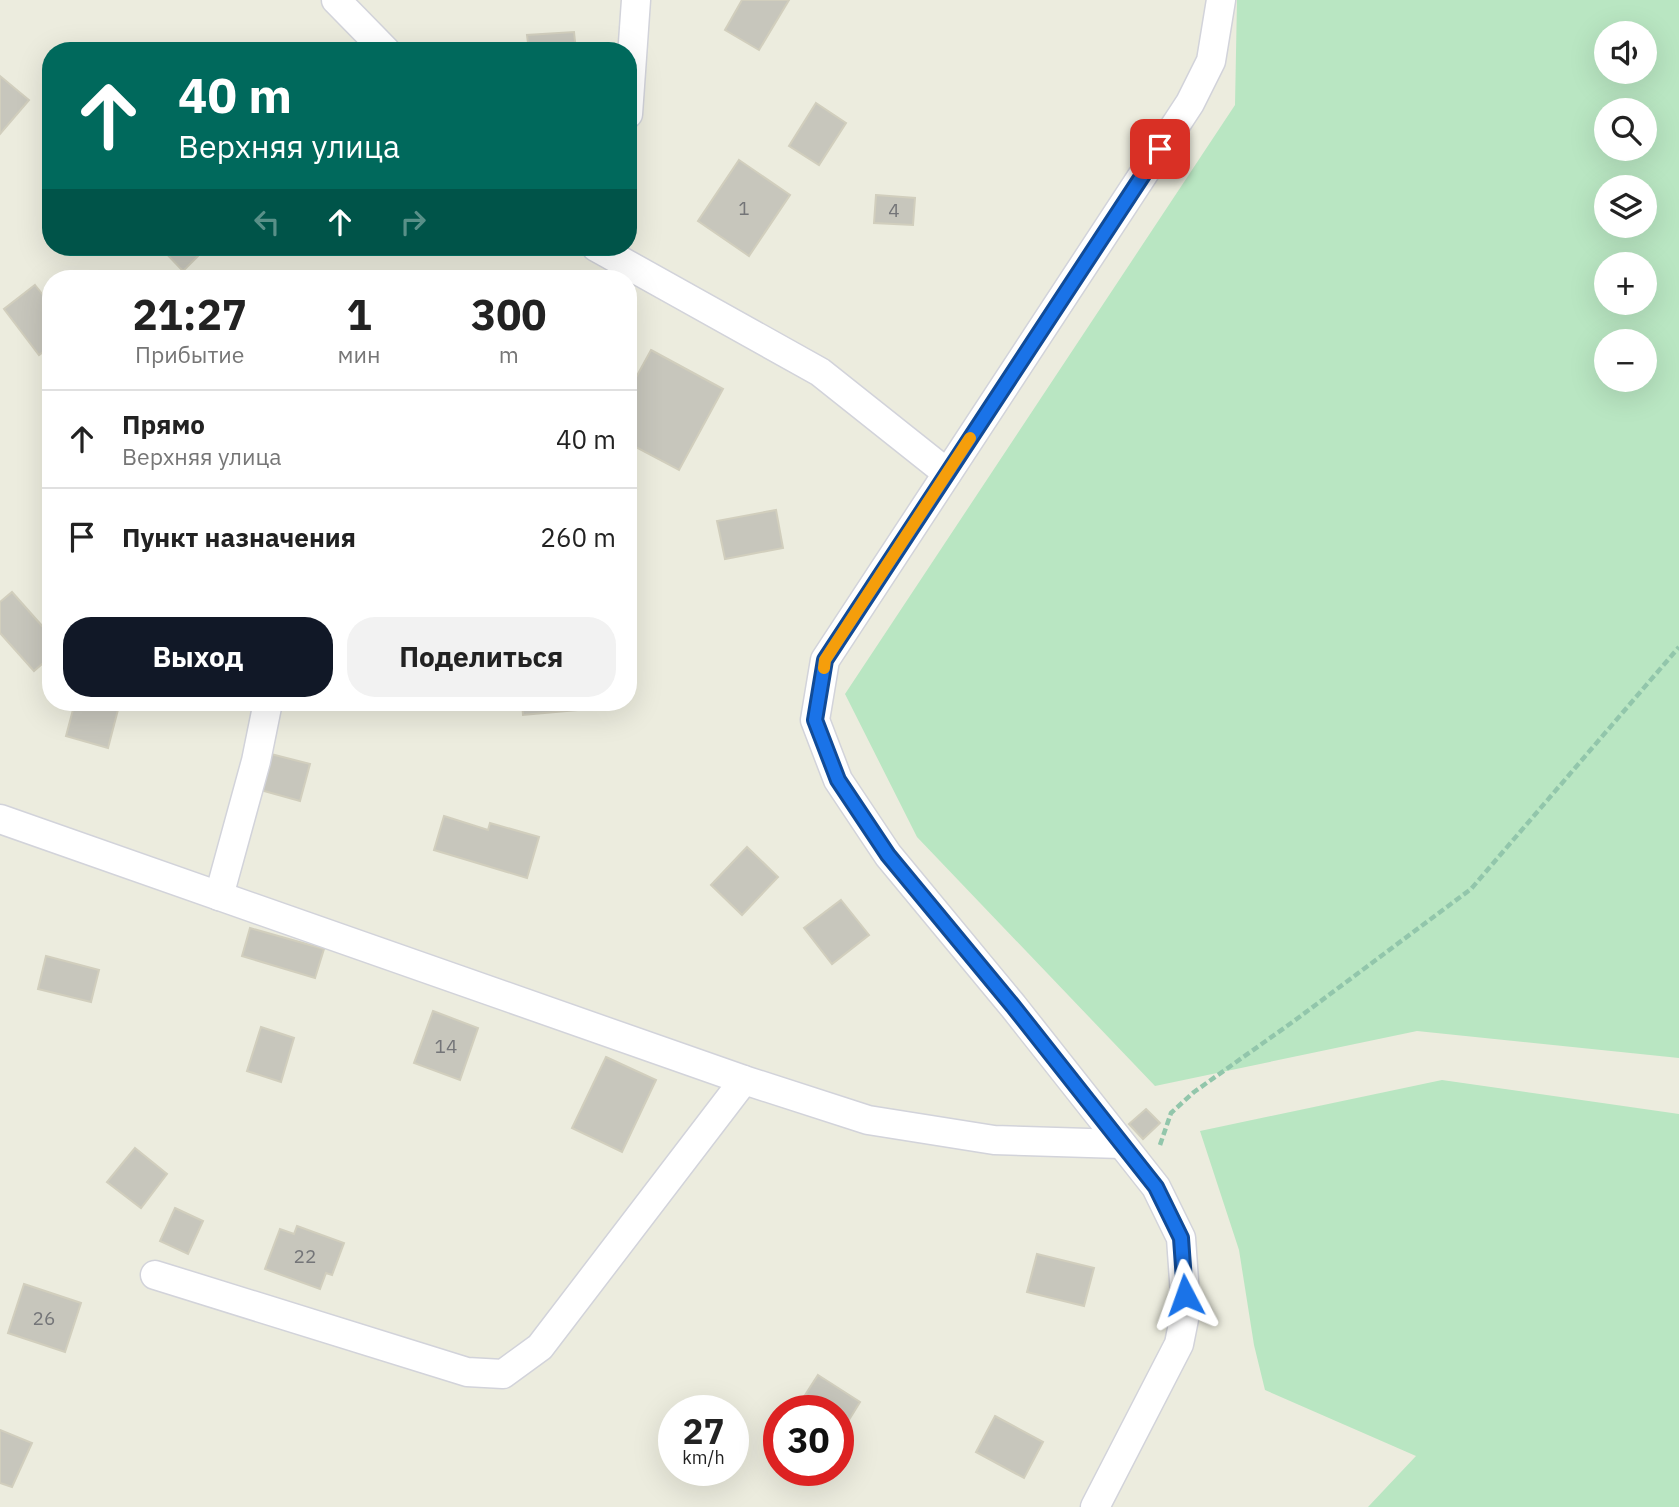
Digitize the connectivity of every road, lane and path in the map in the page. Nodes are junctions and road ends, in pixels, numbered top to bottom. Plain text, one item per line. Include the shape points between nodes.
1 (336, 0) edge
2 (636, 0) edge
3 (1221, 0) edge
4 (377, 42) edge
5 (633, 42) edge
6 (620, 256) edge
7 (947, 474) junction
8 (1679, 647) edge
9 (266, 711) edge
10 (0, 819) edge
11 (219, 896) junction
12 (744, 1080) junction
13 (1121, 1144) junction
14 (1156, 1187) junction
15 (155, 1275) dead end
16 (1095, 1507) edge

1 - 4 street
2 - 5 street
3 - 7 street via 1211,61 1190,103
6 - 7 street via 820,372
7 - 13 street via 825,660 815,720 838,780 888,855
8 - 14 path via 1471,889 1194,1092 1171,1114 1159,1148
9 - 11 street
10 - 11 street
11 - 12 street
12 - 13 street via 868,1121 994,1140
12 - 15 street via 540,1347 503,1374 467,1372
13 - 14 street
14 - 16 street via 1181,1238 1186,1309 1178,1344

